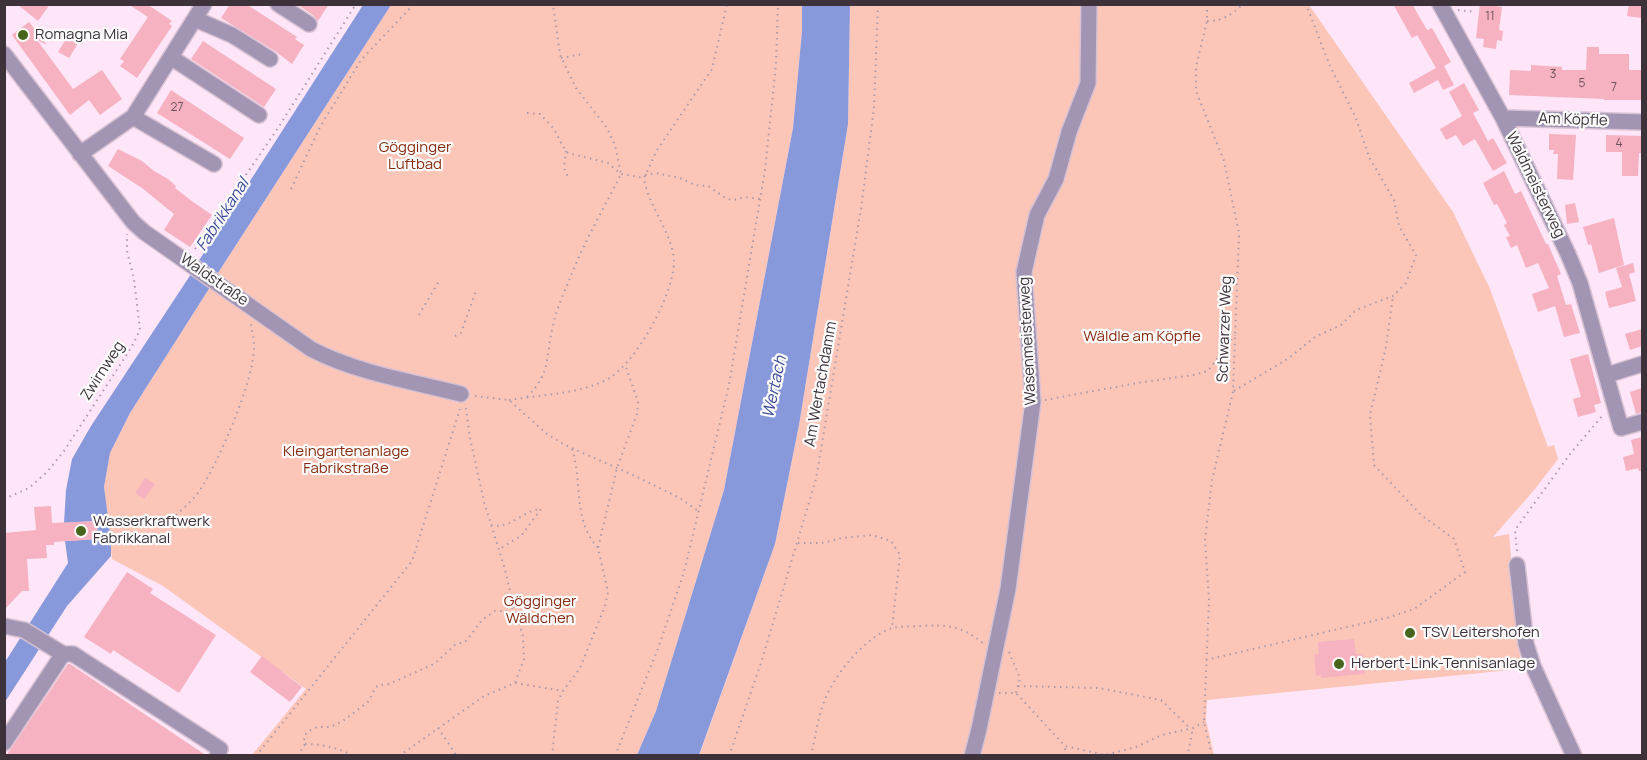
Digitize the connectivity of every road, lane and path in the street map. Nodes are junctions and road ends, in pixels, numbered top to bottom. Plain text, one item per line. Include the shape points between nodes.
1 (204, 4) edge
2 (278, 4) edge
3 (356, 4) edge
4 (414, 4) edge
5 (553, 4) edge
6 (727, 4) edge
7 (778, 4) edge
8 (878, 4) edge
9 (1089, 4) edge
10 (1207, 4) edge
11 (1243, 4) edge
12 (1306, 4) edge
13 (1440, 4) edge
14 (195, 19) junction
15 (1207, 21) junction
16 (309, 24) dead end
17 (4, 54) edge
18 (583, 54) dead end
19 (172, 58) junction
20 (561, 58) junction
21 (270, 59) dead end
22 (527, 113) dead end
23 (259, 115) dead end
24 (133, 117) junction
25 (1503, 118) junction
26 (1642, 122) edge
27 (566, 151) junction
28 (80, 154) junction
29 (214, 164) dead end
30 (621, 174) junction
31 (645, 177) junction
32 (569, 179) dead end
33 (291, 189) dead end
34 (760, 199) junction
35 (131, 221) junction
36 (189, 263) junction
37 (439, 281) dead end
38 (476, 291) dead end
39 (1393, 296) junction
40 (247, 303) junction
41 (419, 315) dead end
42 (1236, 335) junction
43 (455, 336) dead end
44 (1642, 364) edge
45 (625, 365) junction
46 (1607, 375) junction
47 (1233, 392) junction
48 (460, 394) junction
49 (526, 397) junction
50 (509, 400) junction
51 (1033, 402) junction
52 (1614, 402) junction
53 (1642, 422) edge
54 (572, 449) junction
55 (617, 468) junction
56 (4, 499) edge
57 (699, 511) junction
58 (167, 523) dead end
59 (491, 525) junction
60 (798, 543) junction
61 (598, 548) junction
62 (499, 549) junction
63 (1517, 565) joint
64 (514, 607) junction
65 (892, 628) junction
66 (11, 630) edge
67 (996, 649) junction
68 (60, 652) junction
69 (1206, 660) junction
70 (515, 683) junction
71 (1018, 686) junction
72 (563, 691) junction
73 (987, 693) junction
74 (1016, 693) junction
75 (1204, 722) junction
76 (438, 728) junction
77 (1191, 728) junction
78 (4, 743) edge
79 (305, 744) junction
80 (1065, 746) junction
81 (217, 756) edge
82 (256, 756) edge
83 (298, 756) edge
84 (354, 756) edge
85 (399, 756) edge
86 (457, 756) edge
87 (552, 756) edge
88 (615, 756) edge
89 (729, 756) edge
90 (811, 756) edge
91 (972, 756) edge
92 (1065, 756) edge
93 (1185, 756) edge
94 (1212, 756) edge
95 (1574, 756) edge

1 - 14 street
2 - 16 street
3 - 36 path
4 - 33 path via 361,60 320,127
5 - 20 path
6 - 31 path via 712,69 657,150
7 - 34 path via 776,64
8 - 60 path, Am Wertachdamm via 873,108 861,209 816,479
9 - 51 street, Wasenmeisterweg via 1088,83 1056,179 1037,215 1024,272
10 - 15 path, Schwarzer Weg
11 - 15 path via 1219,21
12 - 39 path via 1369,157 1394,200 1399,226 1416,255 1406,283
13 - 25 street, Waldmeisterweg
14 - 19 street
14 - 21 street via 232,35
15 - 42 path, Schwarzer Weg via 1196,67 1196,92 1224,161 1239,233
17 - 28 street, Waldstraße
18 - 20 path
19 - 23 street
19 - 24 street
20 - 30 path via 576,88 607,128
22 - 27 path via 540,114
24 - 28 street
24 - 29 street
25 - 26 street, Am Köpfle
25 - 46 street, Waldmeisterweg via 1581,283
27 - 30 path via 608,163
27 - 32 path via 564,168
28 - 35 street, Waldstraße
30 - 31 path
30 - 49 path via 571,275 553,325 544,374
31 - 34 path via 656,173 680,178 708,186 727,199
31 - 45 path via 674,259 670,289
34 - 57 path via 729,385
35 - 36 street, Waldstraße
35 - 56 path, Zwirnweg via 126,245 140,330 64,451 29,488
36 - 40 street, Waldstraße
37 - 41 path
38 - 43 path via 461,333
39 - 47 path via 1356,310 1341,325 1315,337
39 - 69 path via 1370,415 1374,465 1421,515 1454,539 1465,572 1414,609
40 - 48 street, Waldstraße via 329,358
40 - 58 path via 254,346 249,380 200,491
42 - 47 path, Schwarzer Weg
42 - 51 path via 1208,371
44 - 46 street
45 - 49 path via 605,381
45 - 55 path via 638,402 638,414
46 - 52 street, Waldmeisterweg
47 - 69 path, Schwarzer Weg via 1212,480 1205,540 1209,600
48 - 50 path
48 - 59 path via 466,406
48 - 82 path via 460,406 412,561
49 - 50 path
50 - 54 path via 547,434
51 - 67 street, Wasenmeisterweg via 1018,524
52 - 53 street, Waldmeisterweg via 1622,428
52 - 63 path via 1515,530
54 - 55 path
54 - 61 path via 578,473 579,511 585,530
55 - 57 path
55 - 61 path
57 - 88 path via 684,573 659,646
59 - 62 path
59 - 62 path via 504,526 541,509 521,536
60 - 65 path via 872,535 891,541 900,555
60 - 89 path, Am Wertachdamm
61 - 72 path via 608,592 605,606 580,668
62 - 64 path
63 - 95 street via 1529,655
64 - 70 path via 523,636 524,660
64 - 79 path via 495,611 482,620 465,641 434,664 379,685 369,701 343,721 307,732
65 - 67 path via 935,625 963,629
65 - 90 path via 858,650 830,688
66 - 68 street
67 - 71 path via 1009,651 1020,678
67 - 73 street, Wasenmeisterweg
68 - 78 street
68 - 81 street via 73,654 220,748
69 - 75 path, Schwarzer Weg
70 - 72 path
70 - 76 path via 484,696
71 - 74 path
71 - 77 path via 1099,688 1161,700
72 - 87 path via 555,716
73 - 74 path
73 - 91 street, Wasenmeisterweg
74 - 80 path
75 - 77 path
75 - 94 path, Schwarzer Weg
76 - 85 path
76 - 86 path
77 - 80 path via 1106,755
77 - 93 path
79 - 83 path
79 - 84 path via 336,747
80 - 92 path

